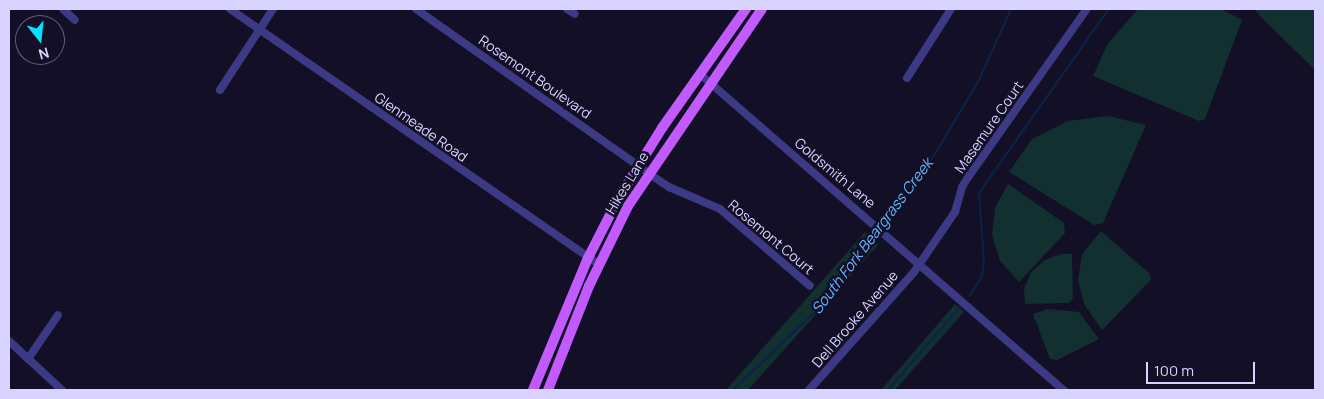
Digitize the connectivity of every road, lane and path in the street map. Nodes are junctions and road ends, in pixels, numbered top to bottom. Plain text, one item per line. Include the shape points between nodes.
1 (62, 9) edge
2 (230, 9) edge
3 (273, 9) edge
4 (416, 9) edge
5 (567, 9) edge
6 (746, 9) edge
7 (951, 9) edge
8 (1087, 9) edge
9 (758, 10) edge
10 (575, 14) dead end
11 (75, 20) dead end
12 (259, 28) junction
13 (701, 75) junction
14 (907, 78) dead end
15 (710, 83) junction
16 (220, 90) dead end
17 (638, 165) junction
18 (648, 173) junction
19 (588, 258) junction
20 (598, 264) junction
21 (919, 264) junction
22 (810, 286) dead end
23 (58, 315) dead end
24 (9, 341) edge
25 (28, 359) junction
26 (62, 390) edge
27 (533, 390) edge
28 (548, 390) edge
29 (809, 390) edge
30 (1064, 390) edge

1 - 11 street
2 - 12 street, Glenmeade Road
3 - 12 street
4 - 17 street, Rosemont Boulevard
5 - 10 street
6 - 13 main road, Hikes Lane
7 - 14 street
8 - 21 street, Masemure Court via 969,176 962,187 955,212
9 - 15 main road, Hikes Lane
12 - 16 street
12 - 19 street, Glenmeade Road
13 - 15 street, Goldsmith Lane
13 - 17 main road, Hikes Lane
15 - 18 main road, Hikes Lane
15 - 21 street, Goldsmith Lane
17 - 18 street, Rosemont Court
17 - 19 main road, Hikes Lane
18 - 20 main road, Hikes Lane
18 - 22 street, Rosemont Court via 669,187 720,209
19 - 20 street, Glenmeade Road
19 - 27 main road, Hikes Lane
20 - 28 main road, Hikes Lane
21 - 29 street, Dell Brooke Avenue
21 - 30 street, Goldsmith Lane
23 - 25 street
24 - 25 street
25 - 26 street

